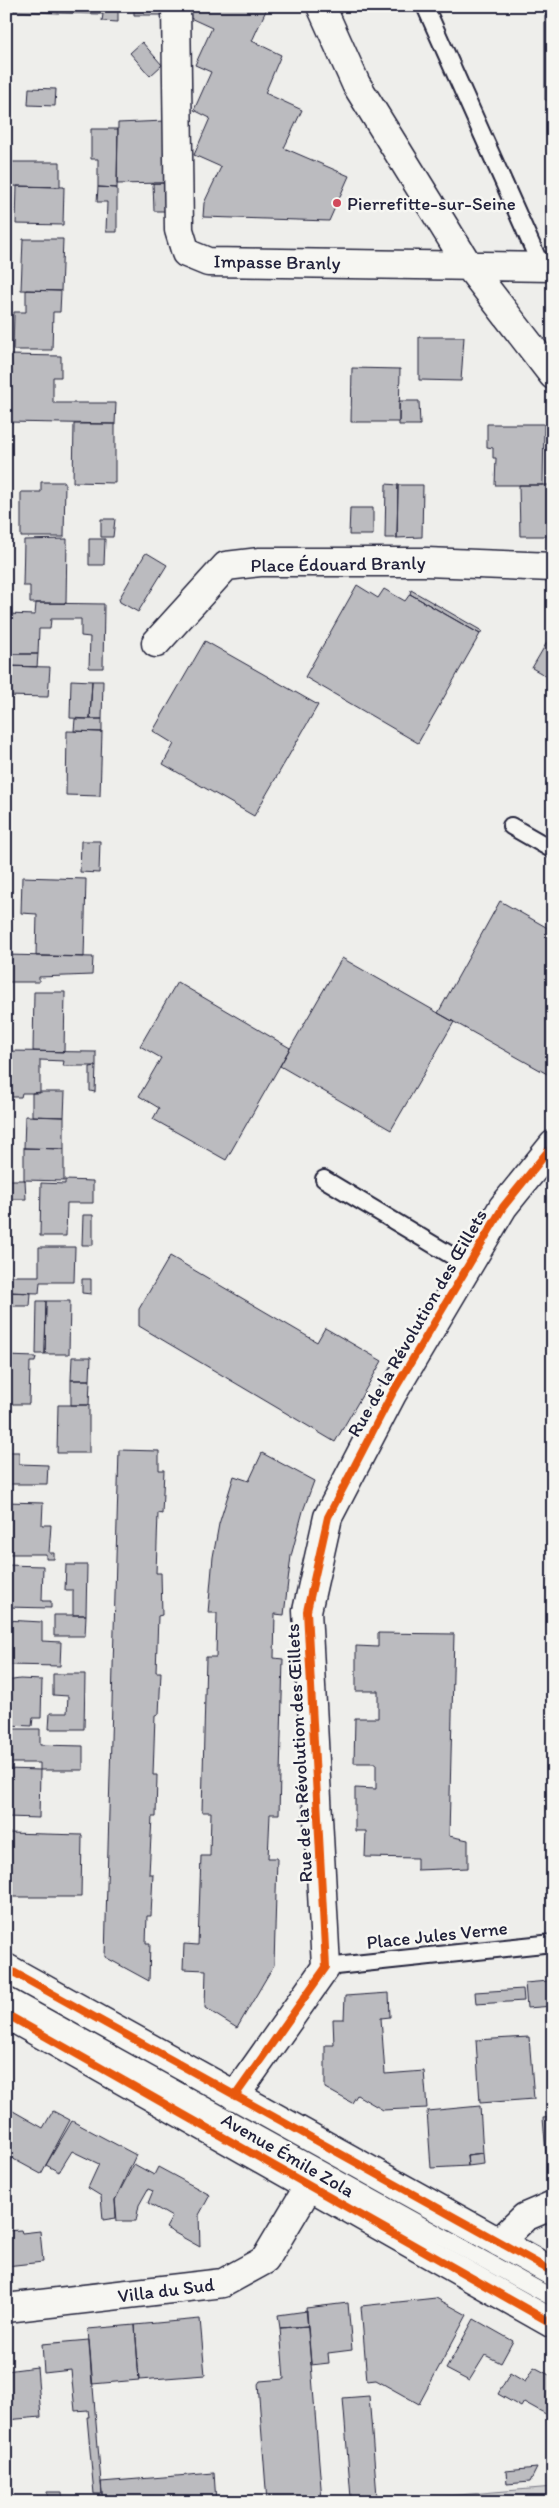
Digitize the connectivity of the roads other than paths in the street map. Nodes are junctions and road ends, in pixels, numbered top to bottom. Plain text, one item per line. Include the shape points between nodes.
1 (176, 6) edge
2 (321, 6) edge
3 (425, 6) edge
4 (468, 265) junction
5 (547, 266) edge
6 (553, 375) edge
7 (553, 567) edge
8 (156, 643) dead end
9 (512, 826) dead end
10 (553, 850) edge
11 (553, 1145) edge
12 (324, 1179) dead end
13 (469, 1266) junction
14 (553, 1944) edge
15 (326, 1967) junction
16 (6, 1968) edge
17 (6, 1995) edge
18 (6, 2014) edge
19 (235, 2096) junction
20 (308, 2186) junction
21 (553, 2205) edge
22 (499, 2242) junction
23 (553, 2272) edge
24 (553, 2298) edge
25 (6, 2308) edge
26 (553, 2324) edge

1 - 4 street, Impasse Branly via 180,230 186,253 208,262
2 - 4 street via 356,84
3 - 5 lane
4 - 5 street
4 - 6 street
7 - 8 street, Place Édouard Branly via 426,562 260,562 226,566
9 - 10 lane
11 - 13 street, Rue de la Révolution des Œillets via 503,1207
12 - 13 lane
13 - 15 street, Rue de la Révolution des Œillets via 392,1394 328,1517 307,1611
14 - 15 lane, Place Jules Verne
15 - 19 street
16 - 19 street, Avenue Émile Zola
17 - 24 lane, Avenue Émile Zola
18 - 20 street, Avenue Émile Zola
19 - 22 street, Avenue Émile Zola
20 - 25 street, Villa du Sud via 265,2260 223,2283
20 - 26 street, Avenue Émile Zola
21 - 22 street via 525,2217
22 - 23 street, Avenue Émile Zola

